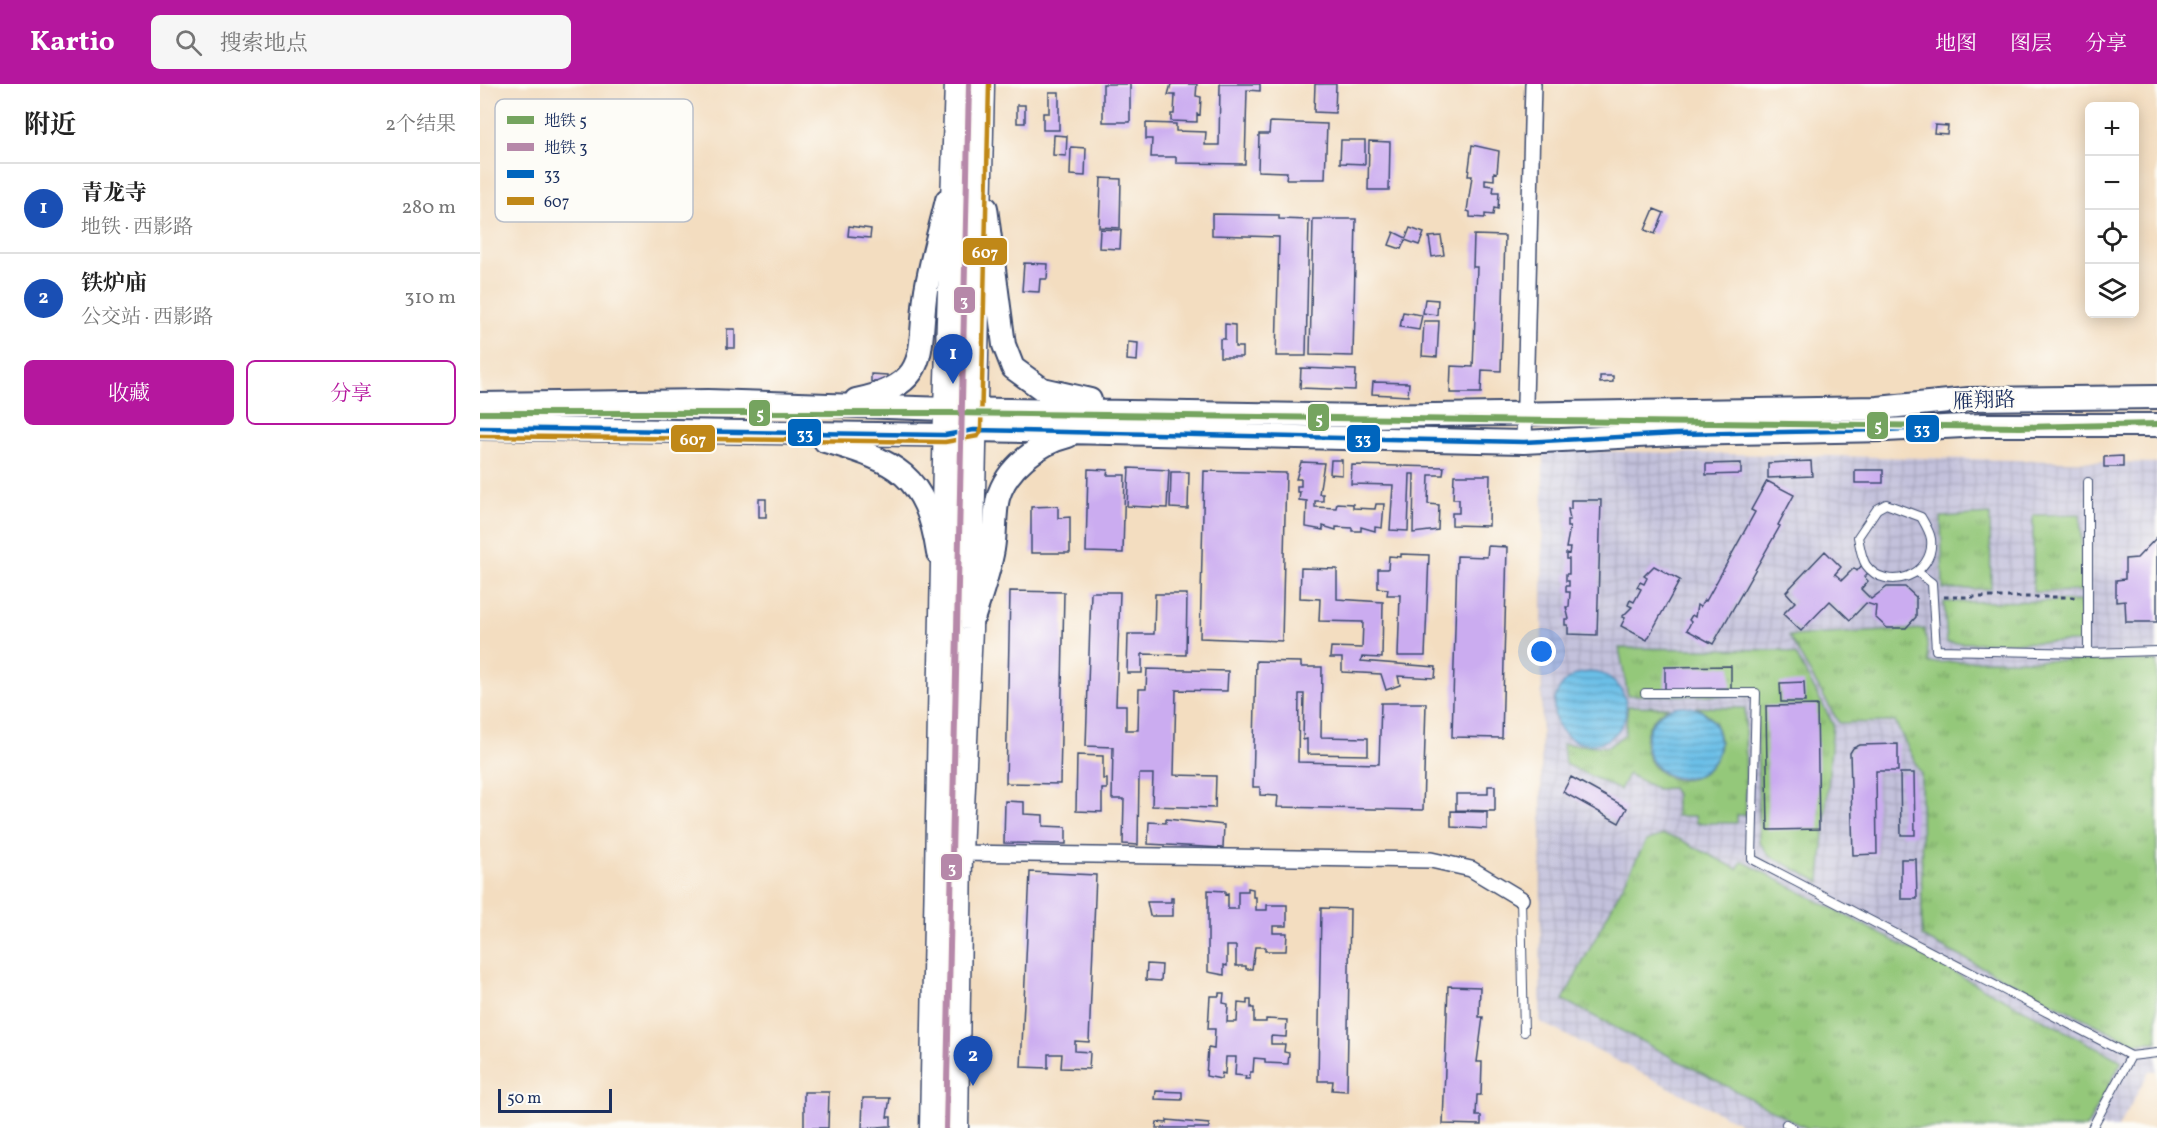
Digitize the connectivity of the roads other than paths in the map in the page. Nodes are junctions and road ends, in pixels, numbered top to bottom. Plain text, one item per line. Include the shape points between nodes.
1 (957, 84) edge
2 (982, 84) edge
3 (1533, 84) edge
4 (955, 167) junction
5 (981, 168) junction
6 (2157, 397) edge
7 (480, 404) edge
8 (831, 405) junction
9 (946, 409) junction
10 (1160, 413) junction
11 (1525, 415) junction
12 (974, 419) junction
13 (2157, 424) edge
14 (480, 428) edge
15 (794, 433) junction
16 (1084, 433) junction
17 (945, 435) junction
18 (1524, 442) junction
19 (2088, 482) dead end
20 (1919, 573) junction
21 (942, 585) junction
22 (970, 629) junction
23 (2157, 651) edge
24 (2088, 653) junction
25 (1645, 693) dead end
26 (960, 853) junction
27 (1521, 898) joint
28 (1524, 1032) dead end
29 (2157, 1053) edge
30 (2131, 1056) junction
31 (933, 1128) edge
32 (956, 1128) edge
33 (2092, 1128) edge

1 - 4 main road
2 - 5 main road
3 - 11 street
4 - 8 main road via 928,276 923,346 918,362 906,378 891,388
4 - 9 main road
5 - 10 main road via 1004,345 1013,368 1053,392
5 - 12 main road
6 - 11 main road, 雁翔路 via 1969,399 1878,408
7 - 8 main road, 雁翔路 via 708,400
8 - 9 main road, 雁翔路
9 - 12 main road, 雁翔路
9 - 17 main road
10 - 11 main road, 雁翔路
10 - 12 main road, 雁翔路
11 - 18 street
12 - 16 main road, 雁翔路
12 - 17 main road, 雁翔路
12 - 22 main road
13 - 18 main road, 雁翔路 via 1982,425
14 - 15 main road, 雁翔路
15 - 17 main road, 雁翔路
15 - 21 main road via 872,455 903,474 929,511
16 - 18 main road, 雁翔路
16 - 22 main road via 1043,446 1019,465 1002,486 989,567
17 - 21 main road
19 - 24 lane
20 - 20 lane via 1930,557 1931,537 1921,517 1886,504 1877,509 1858,537 1866,565 1879,576 1900,578
20 - 24 lane via 1932,583 1936,650
21 - 31 main road
22 - 26 main road
23 - 24 lane
25 - 30 lane via 1756,693 1752,859
26 - 27 street via 1431,860 1471,869
26 - 32 main road
27 - 28 lane
29 - 30 lane
30 - 33 lane

